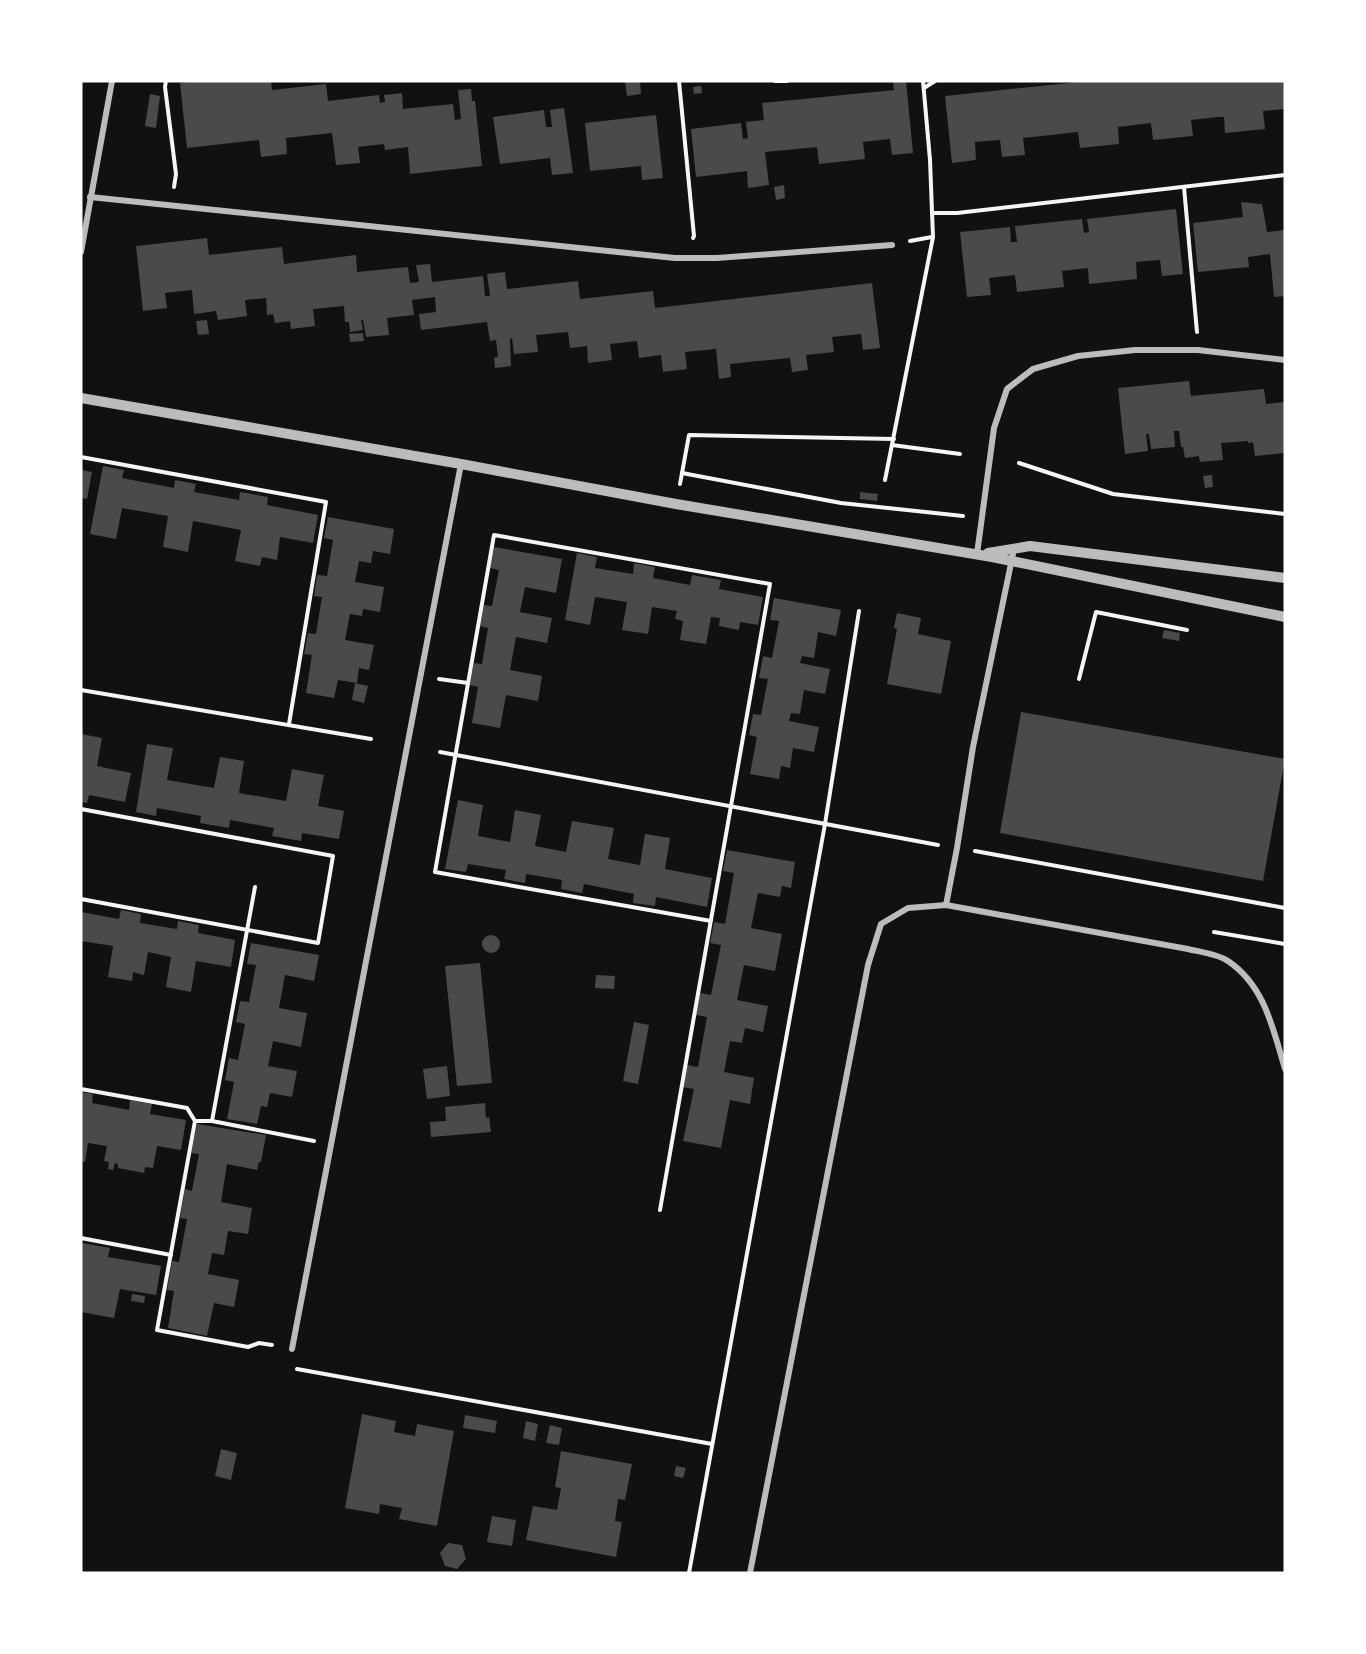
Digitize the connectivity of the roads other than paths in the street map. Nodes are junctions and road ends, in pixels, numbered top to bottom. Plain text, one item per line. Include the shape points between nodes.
1 (112, 81) edge
2 (90, 197) junction
3 (892, 244) dead end
4 (81, 252) edge
5 (1285, 360) edge
6 (81, 398) edge
7 (461, 464) junction
8 (1014, 549) junction
9 (976, 555) junction
10 (1011, 561) junction
11 (1285, 578) edge
12 (1285, 617) edge
13 (946, 905) junction
14 (1285, 1069) edge
15 (292, 1349) road end
16 (750, 1573) edge

1 - 2 street
2 - 3 street via 675,258
2 - 4 street
5 - 9 street via 1198,350 1135,350 1078,357 1033,369 1007,388 994,428
6 - 7 street
7 - 9 street
7 - 15 street
8 - 9 street
8 - 10 street
8 - 11 street via 1030,546
9 - 10 street
10 - 12 street
10 - 13 street via 972,747
13 - 14 street via 1188,949 1227,960 1251,982 1268,1012
13 - 16 street via 908,908 881,924 868,965

